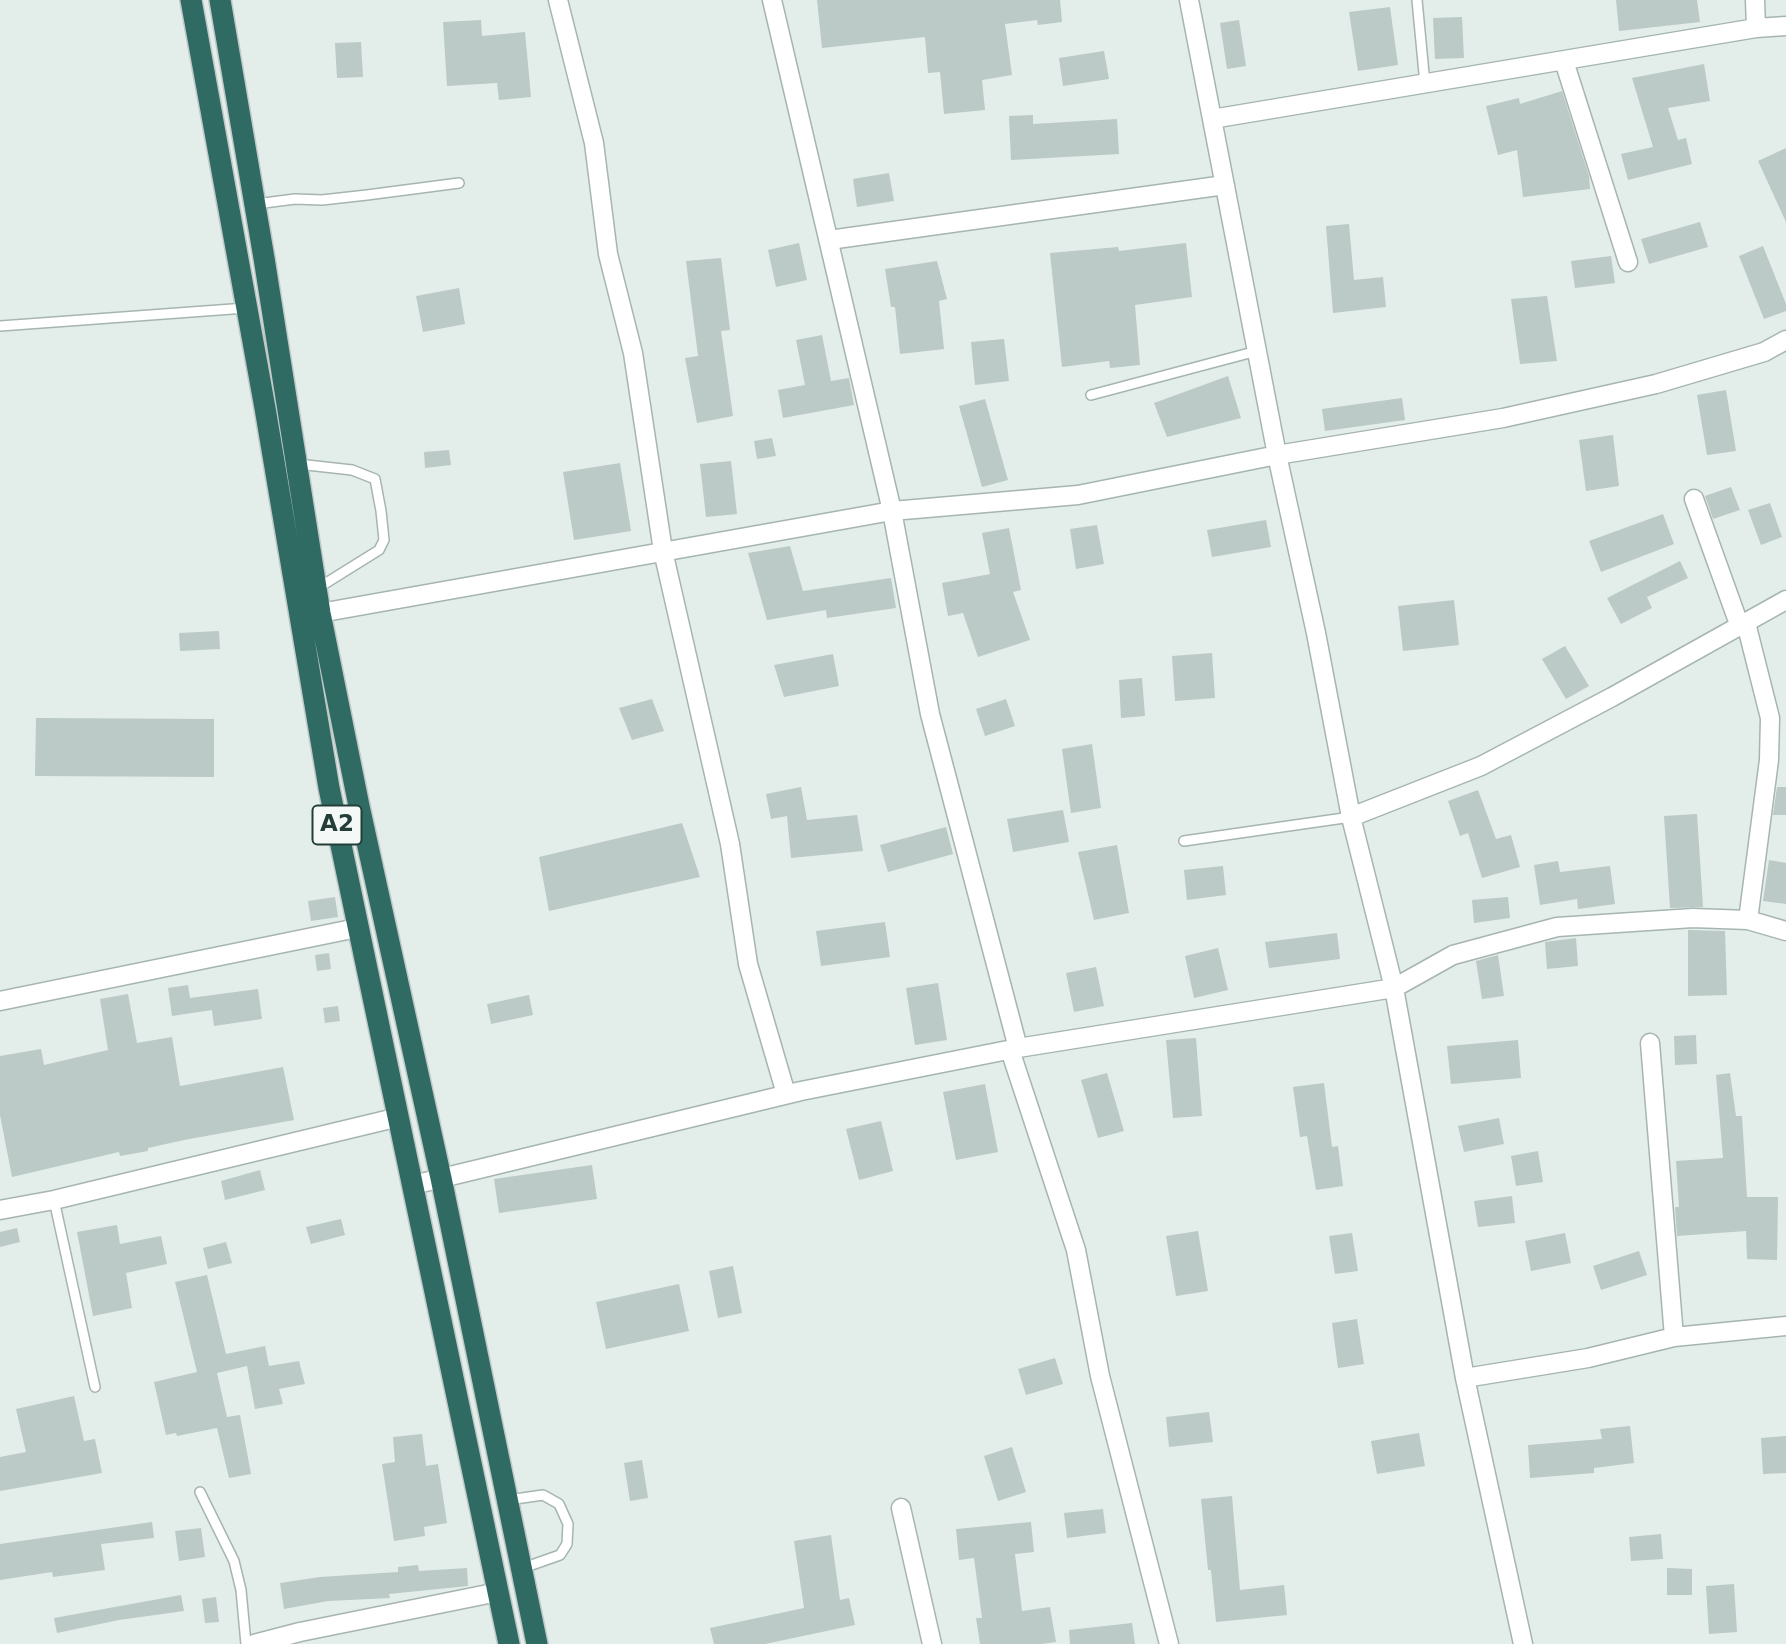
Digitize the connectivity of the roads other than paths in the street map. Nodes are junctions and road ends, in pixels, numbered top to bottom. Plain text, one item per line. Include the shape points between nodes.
1 (191, 0) edge
2 (220, 0) edge
3 (558, 0) edge
4 (772, 0) edge
5 (1189, 0) edge
6 (1418, 0) edge
7 (1755, 0) edge
8 (1786, 26) edge
9 (1756, 28) junction
10 (1564, 61) junction
11 (1425, 84) junction
12 (1212, 119) junction
13 (459, 183) dead end
14 (1224, 185) junction
15 (254, 205) junction
16 (829, 240) junction
17 (1628, 262) dead end
18 (246, 308) junction
19 (0, 326) edge
20 (1786, 340) edge
21 (1256, 351) junction
22 (1091, 395) dead end
23 (1277, 455) junction
24 (297, 464) junction
25 (1694, 499) dead end
26 (892, 511) junction
27 (663, 551) junction
28 (316, 589) junction
29 (1786, 600) edge
30 (320, 613) junction
31 (1743, 625) junction
32 (1351, 817) junction
33 (1184, 841) dead end
34 (1748, 920) junction
35 (357, 928) junction
36 (1786, 931) edge
37 (1394, 988) junction
38 (0, 1001) edge
39 (1650, 1042) dead end
40 (1014, 1049) junction
41 (786, 1094) junction
42 (398, 1117) junction
43 (441, 1178) junction
44 (413, 1185) junction
45 (54, 1200) junction
46 (0, 1210) edge
47 (1786, 1326) edge
48 (1674, 1337) junction
49 (1465, 1378) junction
50 (95, 1387) dead end
51 (200, 1492) dead end
52 (507, 1500) junction
53 (901, 1508) dead end
54 (521, 1569) junction
55 (498, 1592) junction
56 (246, 1644) edge
57 (254, 1644) edge
58 (509, 1644) edge
59 (537, 1644) edge
60 (932, 1644) edge
61 (1169, 1644) edge
62 (1523, 1644) edge

1 - 18 highway, A2
2 - 15 highway, A2
3 - 27 street via 594,143 608,254 633,353
4 - 16 street
5 - 12 street
6 - 11 lane
7 - 9 street
8 - 9 street
9 - 10 street
10 - 11 street
10 - 17 street
11 - 12 street
12 - 14 street
13 - 15 lane
14 - 16 street
14 - 21 street
15 - 24 highway, A2
16 - 26 street
18 - 19 lane
18 - 35 highway, A2
20 - 23 street via 1764,352 1656,384 1503,418
21 - 22 lane
21 - 23 street
23 - 26 street via 1078,495
23 - 32 street
24 - 28 highway, A2
24 - 28 lane via 352,470 375,479 381,512 384,540 379,550
25 - 31 street
26 - 27 street
26 - 40 street via 930,714
27 - 30 street
27 - 41 street via 730,844 748,964
28 - 30 highway, A2
29 - 31 street
30 - 43 highway, A2
31 - 32 street via 1481,766
31 - 34 street via 1770,718 1769,760
32 - 33 lane
32 - 37 street
34 - 36 street
34 - 37 street via 1693,918 1557,927 1452,955
35 - 38 street
35 - 42 highway, A2
37 - 40 street
37 - 49 street
39 - 48 street
40 - 41 street
40 - 61 street via 1076,1250 1100,1376
41 - 43 street
42 - 44 highway, A2
42 - 45 street
43 - 44 street
43 - 52 highway, A2
44 - 55 highway, A2
45 - 46 street
45 - 50 lane
47 - 48 street
48 - 49 street via 1588,1358
49 - 62 street
51 - 56 lane via 234,1561
52 - 54 highway, A2
52 - 54 lane via 543,1495 559,1504 568,1524 567,1544 560,1555
53 - 60 street
54 - 59 highway, A2
55 - 57 street
55 - 58 highway, A2

